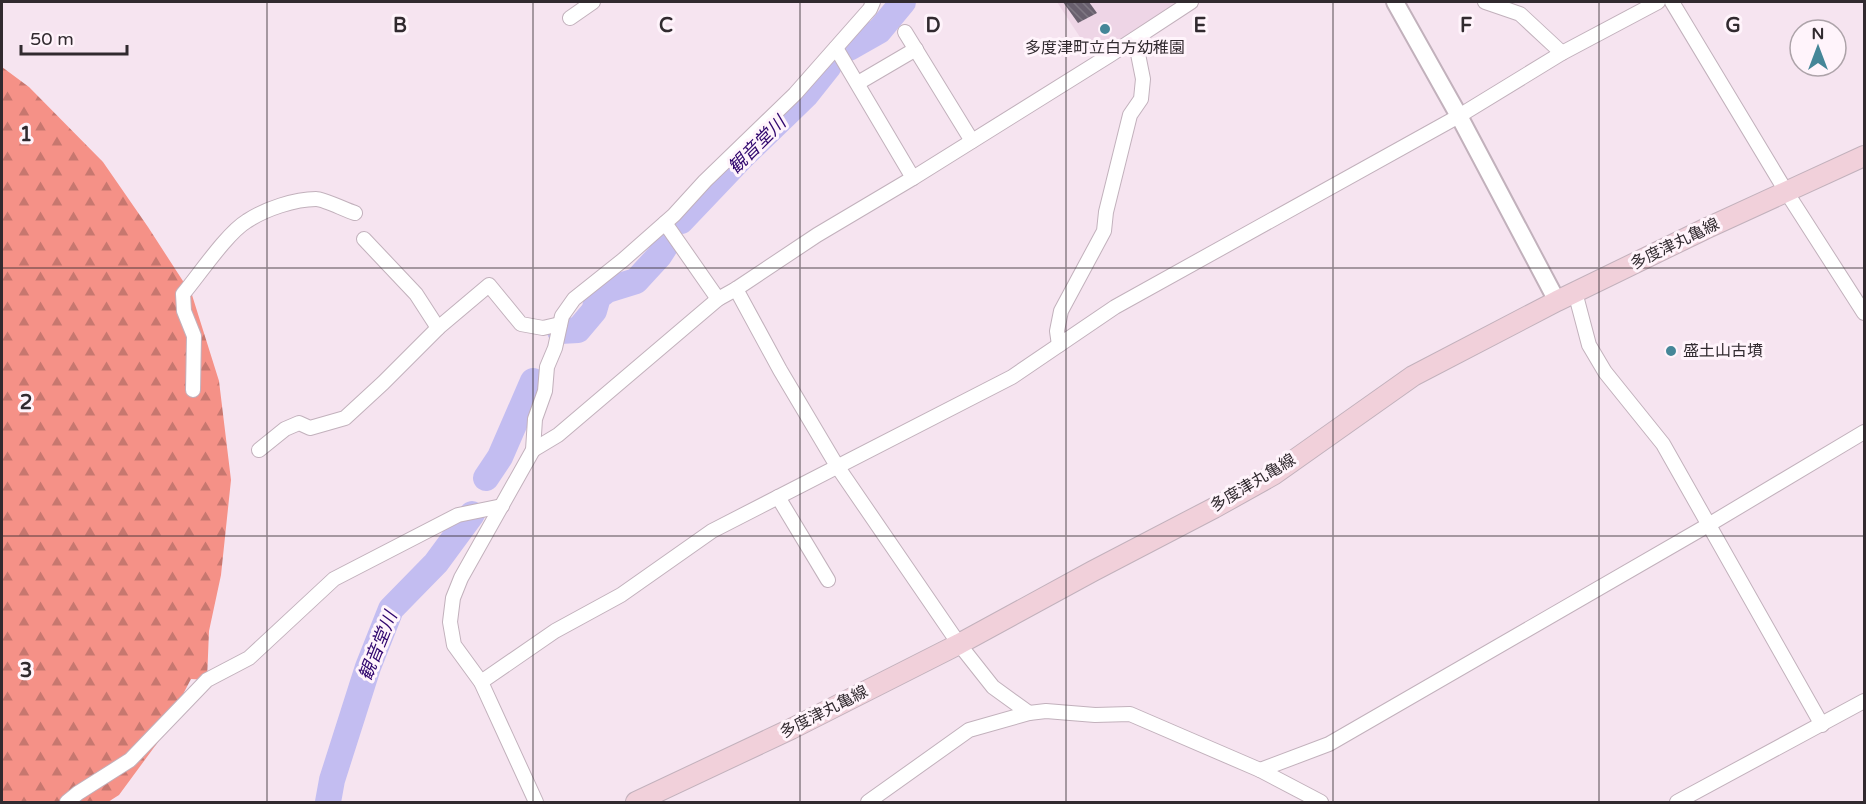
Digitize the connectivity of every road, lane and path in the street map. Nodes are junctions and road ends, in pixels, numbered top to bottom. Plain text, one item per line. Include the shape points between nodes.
1 (593, 2) edge
2 (873, 2) edge
3 (1191, 2) edge
4 (1395, 2) edge
5 (1485, 2) edge
6 (1658, 2) edge
7 (1672, 2) edge
8 (570, 18) dead end
9 (905, 32) dead end
10 (1135, 39) junction
11 (836, 48) junction
12 (916, 49) junction
13 (1562, 53) junction
14 (858, 83) junction
15 (1459, 116) junction
16 (972, 141) junction
17 (1864, 156) edge
18 (913, 178) junction
19 (1787, 193) junction
20 (355, 213) dead end
21 (664, 223) junction
22 (364, 239) dead end
23 (736, 289) junction
24 (1575, 292) junction
25 (718, 299) junction
26 (1557, 301) junction
27 (1864, 313) edge
28 (560, 324) junction
29 (438, 328) junction
30 (1059, 345) junction
31 (193, 390) dead end
32 (1864, 432) edge
33 (259, 450) dead end
34 (533, 450) junction
35 (837, 466) junction
36 (778, 497) junction
37 (502, 506) junction
38 (1710, 524) junction
39 (828, 579) dead end
40 (959, 644) junction
41 (481, 682) junction
42 (1864, 701) edge
43 (1029, 712) junction
44 (1822, 725) junction
45 (1260, 770) junction
46 (68, 802) edge
47 (536, 802) edge
48 (636, 802) edge
49 (867, 802) edge
50 (1321, 802) edge
51 (1677, 802) edge

1 - 8 street
2 - 11 street
3 - 10 street
4 - 15 street
5 - 13 street via 1520,14
6 - 13 street
7 - 19 street
9 - 12 street
10 - 16 street
10 - 30 street via 1143,79 1141,99 1130,115 1104,231 1061,311
11 - 14 street
11 - 21 street via 795,94
12 - 14 street
12 - 16 street
13 - 15 street
14 - 18 street
15 - 26 street
15 - 30 street via 1114,307
16 - 18 street
17 - 19 main road, 多度津丸亀線
18 - 23 street
19 - 24 main road, 多度津丸亀線
19 - 27 street
20 - 31 street via 319,199 285,204 246,221 229,237 183,294 184,310 194,336
21 - 25 street
21 - 28 street via 574,299
22 - 29 street via 416,294
23 - 25 street
23 - 35 street
24 - 26 main road, 多度津丸亀線
24 - 38 street via 1589,345 1599,363 1663,444
25 - 34 street via 558,435
26 - 40 main road, 多度津丸亀線 via 1413,376 1273,475
28 - 29 street via 543,328 520,324 489,285
28 - 34 street via 546,391 535,419
29 - 33 street via 345,418 310,428 298,423
30 - 35 street via 1012,377
32 - 38 street
34 - 37 street
35 - 36 street
35 - 40 street
36 - 39 street
36 - 41 street via 712,531 621,595 555,631
37 - 41 street via 460,578 450,622 454,645
37 - 46 street via 458,515 334,579 249,658 207,680 130,759
38 - 44 street
38 - 45 street via 1329,744
40 - 43 street via 993,687
40 - 48 main road, 多度津丸亀線
41 - 47 street
42 - 44 street
43 - 45 street via 1130,714
43 - 49 street via 969,730
44 - 51 street
45 - 50 street

